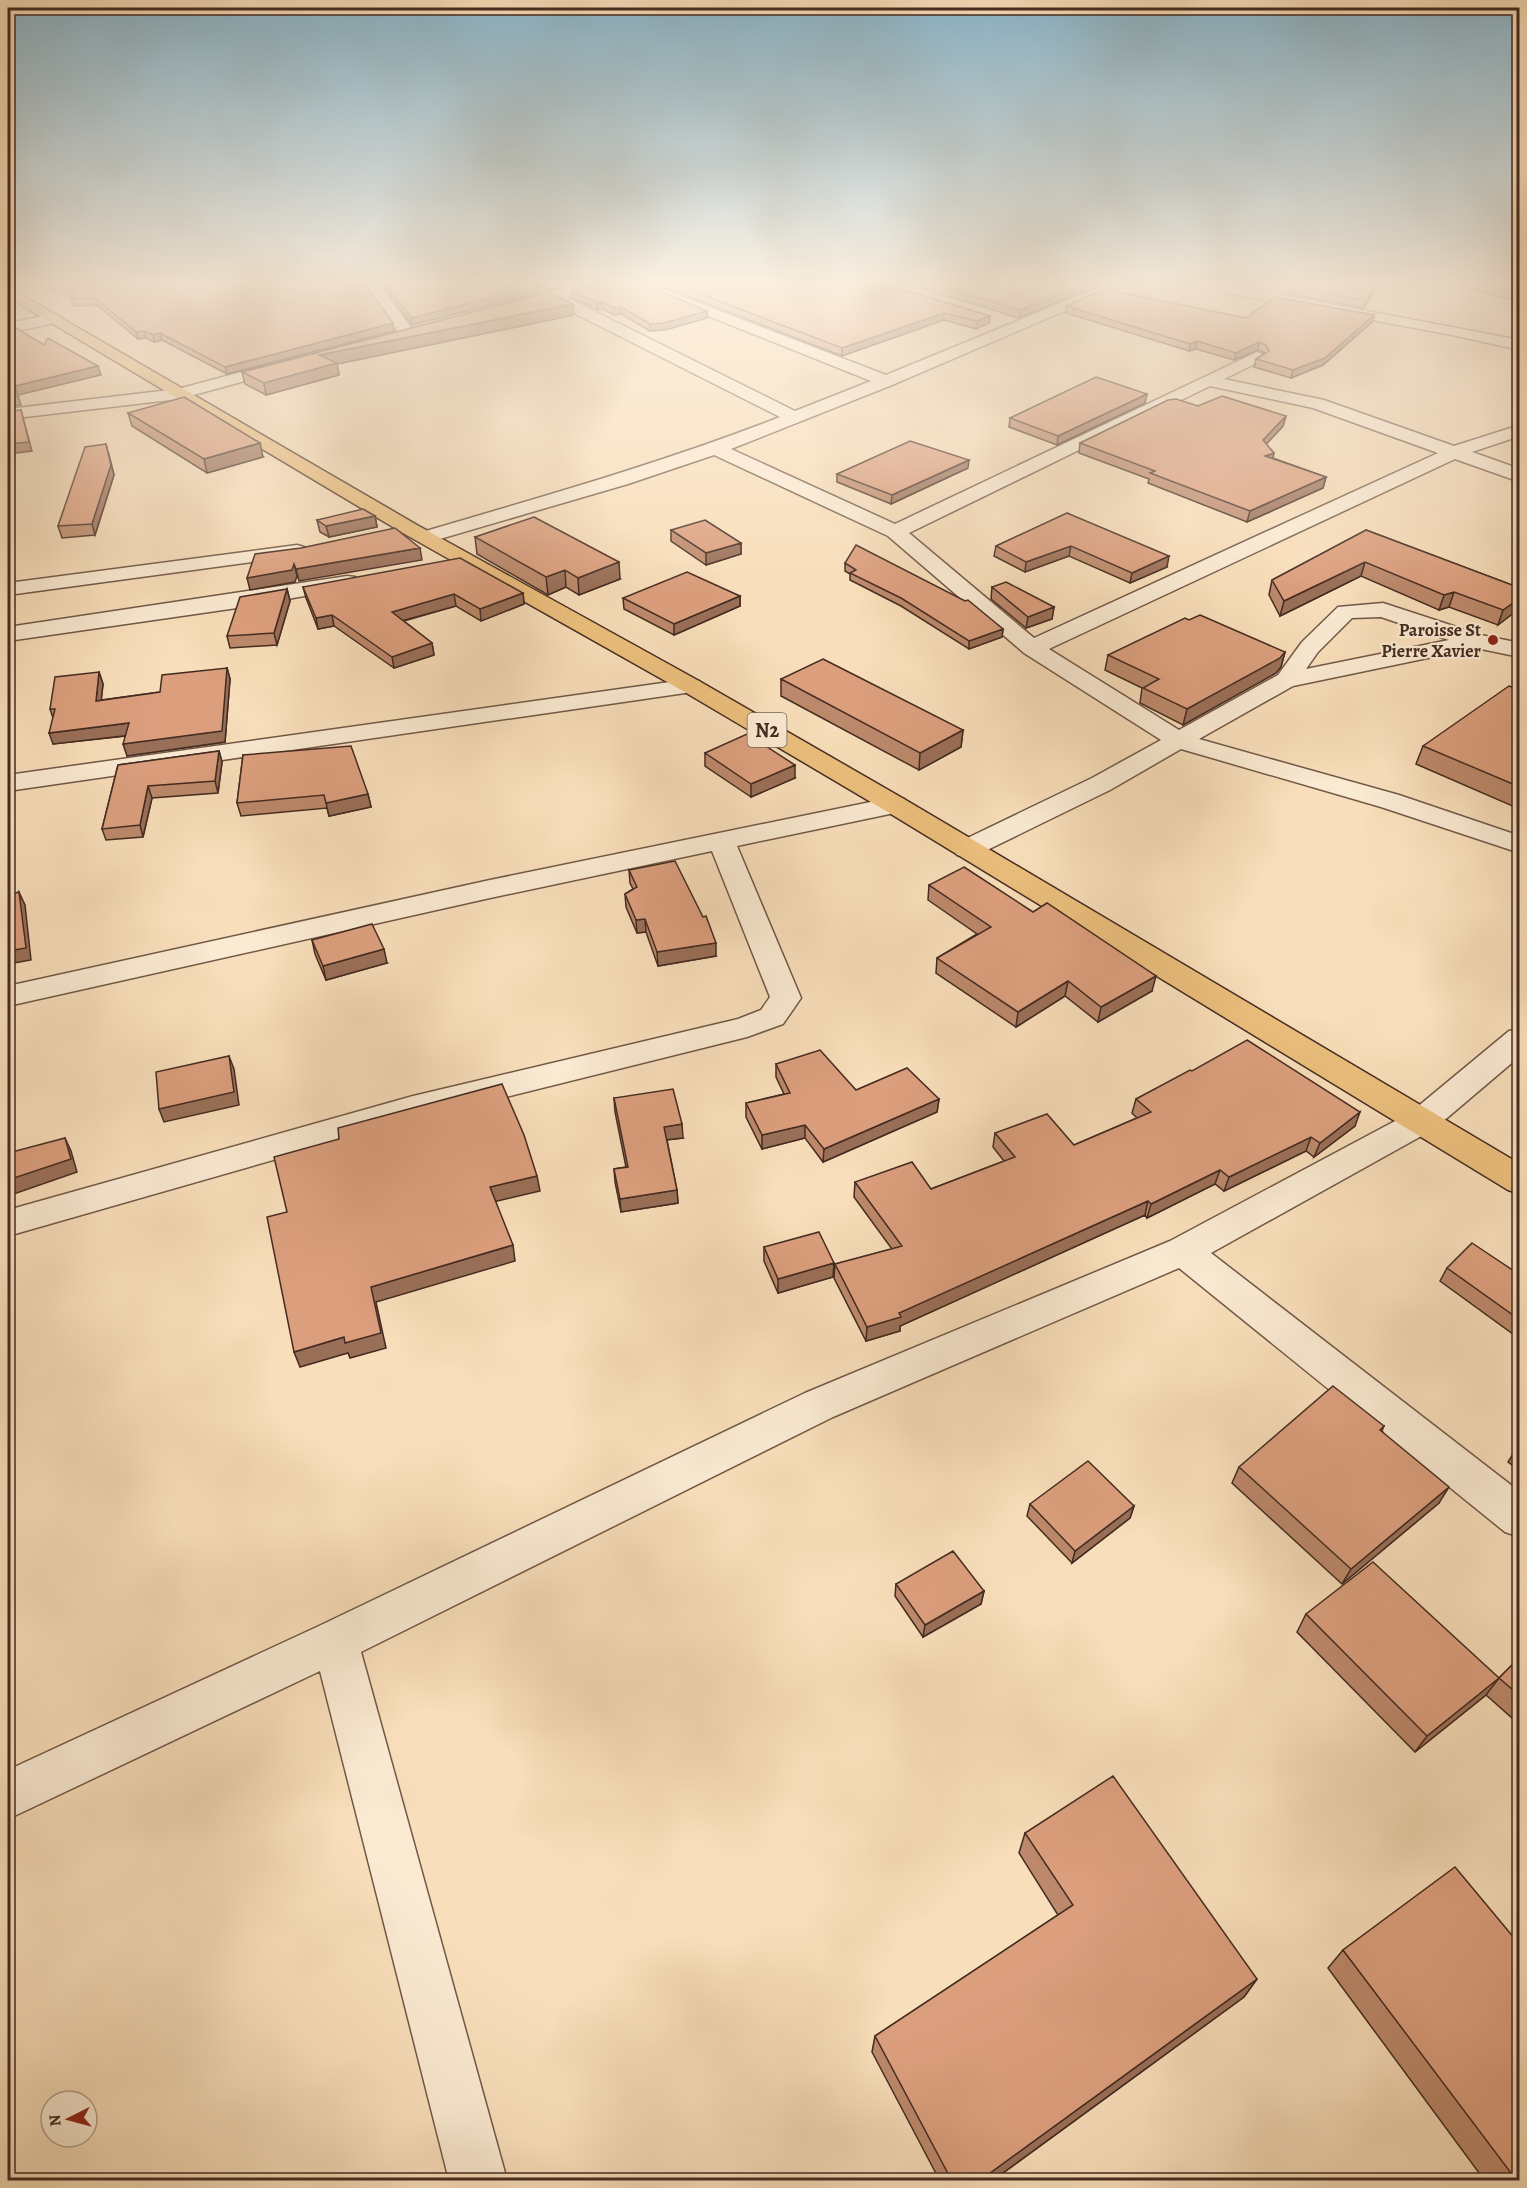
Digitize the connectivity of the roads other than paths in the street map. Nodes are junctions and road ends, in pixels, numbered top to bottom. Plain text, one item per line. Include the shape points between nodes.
1 (163, 384) edge
2 (215, 384) edge
3 (728, 384) edge
4 (878, 384) edge
5 (1203, 384) edge
6 (1224, 384) edge
7 (179, 394) junction
8 (8, 414) edge
9 (794, 417) junction
10 (1514, 436) edge
11 (715, 449) junction
12 (1455, 452) junction
13 (1520, 476) edge
14 (895, 532) junction
15 (418, 533) junction
16 (375, 536) edge
17 (316, 548) edge
18 (469, 560) junction
19 (434, 566) edge
20 (364, 579) edge
21 (8, 589) edge
22 (8, 634) edge
23 (1476, 641) junction
24 (1032, 648) junction
25 (1520, 650) edge
26 (1286, 680) junction
27 (691, 686) junction
28 (1179, 741) junction
29 (8, 783) edge
30 (895, 805) junction
31 (722, 842) junction
32 (1520, 845) edge
33 (967, 849) junction
34 (8, 996) edge
35 (1520, 1038) edge
36 (1422, 1121) junction
37 (1520, 1180) edge
38 (8, 1223) edge
39 (1184, 1251) junction
40 (1520, 1518) edge
41 (335, 1641) junction
42 (8, 1795) edge
43 (478, 2181) edge

1 - 7 highway, N2
2 - 7 street
3 - 9 street
4 - 9 street
5 - 14 street
6 - 12 street via 1318,404
7 - 8 street
7 - 15 highway, N2
9 - 11 street
10 - 12 street
11 - 14 street
11 - 15 street via 610,483
12 - 13 street
12 - 24 street
14 - 24 street
15 - 16 street
15 - 18 highway, N2
17 - 21 street
18 - 19 street
18 - 27 highway, N2
20 - 22 street
23 - 25 street
23 - 26 street
23 - 26 street via 1383,610 1346,612 1310,647
24 - 28 street
26 - 28 street
27 - 29 street
27 - 30 highway, N2
28 - 32 street via 1389,801
28 - 33 street
30 - 31 street
30 - 33 highway, N2
31 - 34 street
31 - 38 street via 786,998 772,1017 747,1027 413,1108
33 - 36 highway, N2
35 - 36 street
36 - 37 highway, N2
36 - 39 street
39 - 40 street
39 - 41 street via 819,1405
41 - 42 street
41 - 43 street

